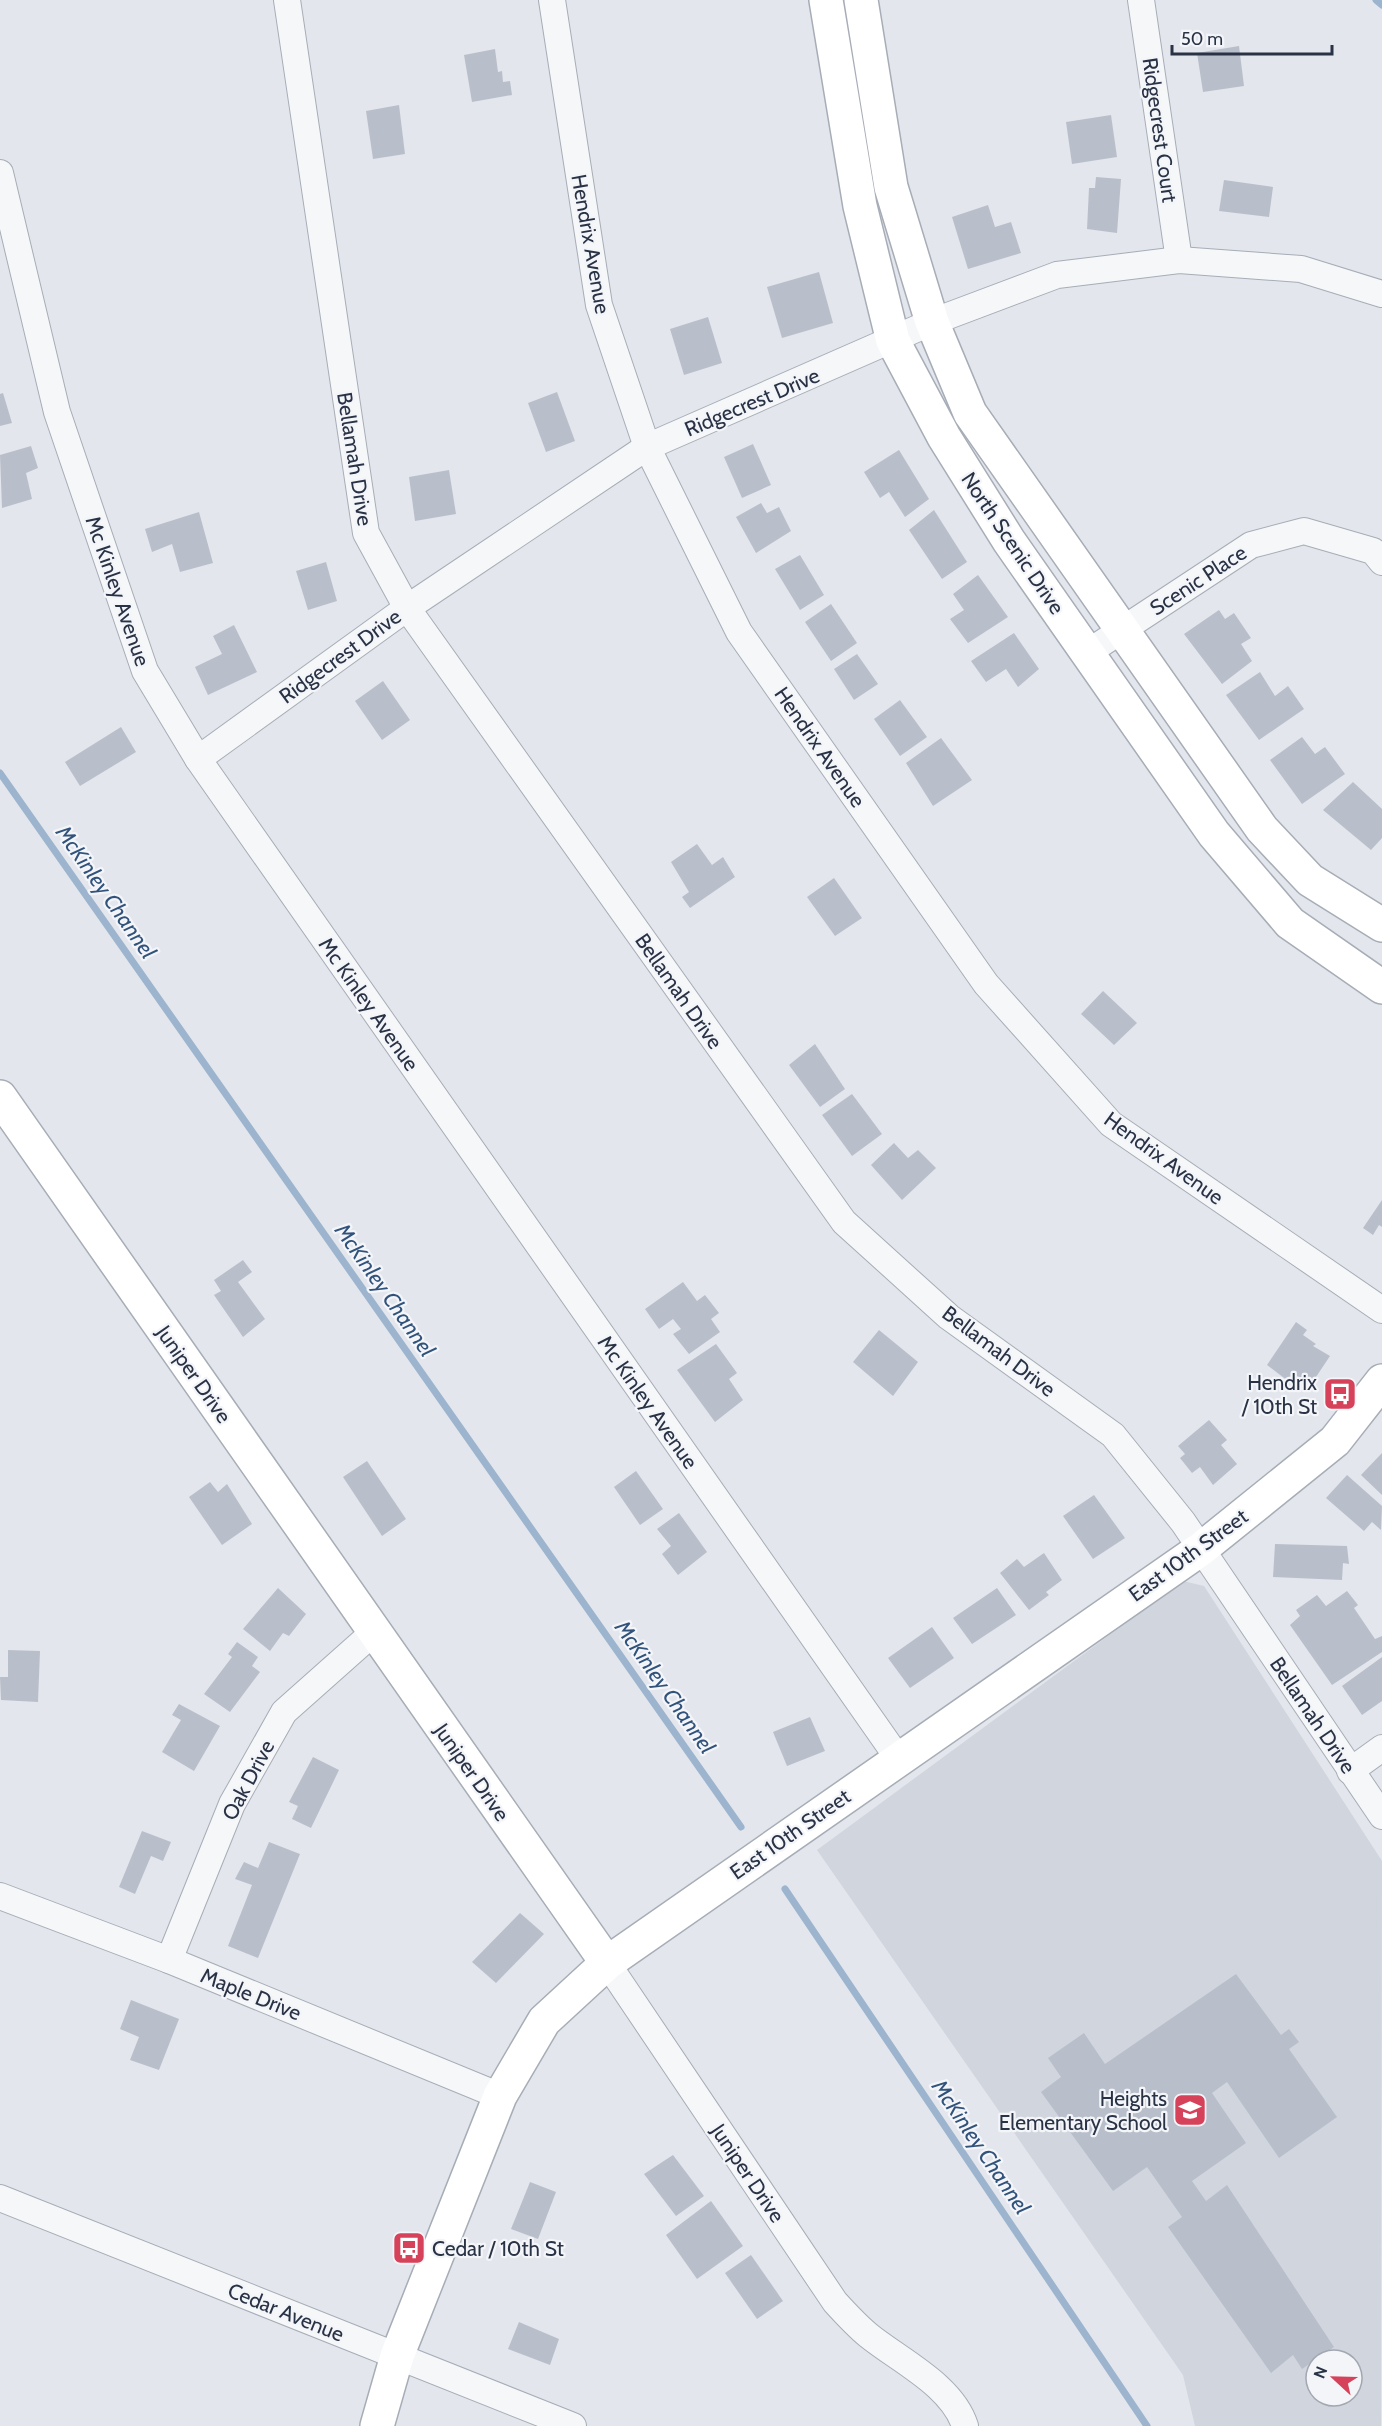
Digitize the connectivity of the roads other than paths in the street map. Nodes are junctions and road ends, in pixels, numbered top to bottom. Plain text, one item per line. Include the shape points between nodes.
1 (287, 0) edge
2 (552, 0) edge
3 (826, 0) edge
4 (861, 0) edge
5 (1141, 0) edge
6 (0, 172) edge
7 (1179, 260) junction
8 (1382, 294) edge
9 (932, 322) junction
10 (893, 341) junction
11 (647, 447) junction
12 (1382, 562) edge
13 (407, 608) junction
14 (1122, 630) junction
15 (1087, 653) junction
16 (198, 759) junction
17 (1382, 926) edge
18 (1382, 987) edge
19 (0, 1097) edge
20 (1382, 1310) edge
21 (1382, 1381) edge
22 (1201, 1549) junction
23 (374, 1632) junction
24 (1382, 1748) edge
25 (898, 1758) junction
26 (1350, 1771) junction
27 (1382, 1816) edge
28 (0, 1896) edge
29 (169, 1960) junction
30 (607, 1963) junction
31 (500, 2096) junction
32 (0, 2198) edge
33 (397, 2356) junction
34 (377, 2426) edge
35 (573, 2426) edge
36 (965, 2426) edge

1 - 13 street, Bellamah Drive via 366,533
2 - 11 street, Hendrix Avenue via 599,305
3 - 10 main road, North Scenic Drive via 860,206
4 - 9 main road, North Scenic Drive via 891,187
5 - 7 street, Ridgecrest Court
6 - 16 street, Mc Kinley Avenue via 57,412 145,671
7 - 8 street, Ridgecrest Drive via 1301,269
7 - 9 street, Ridgecrest Drive via 1057,275
9 - 10 street, Ridgecrest Drive
9 - 14 main road, North Scenic Drive via 970,413
10 - 11 street, Ridgecrest Drive
10 - 15 main road, North Scenic Drive via 944,437
11 - 13 street, Ridgecrest Drive
11 - 20 street, Hendrix Avenue via 739,632 986,984 1112,1124
12 - 14 street, Scenic Place via 1373,551 1304,531 1251,545
13 - 16 street, Ridgecrest Drive
13 - 22 street, Bellamah Drive via 844,1222 949,1317 1113,1435
14 - 15 street, Scenic Place
14 - 17 main road, North Scenic Drive via 1262,829 1310,880
15 - 18 main road, North Scenic Drive via 1214,834 1290,923
16 - 25 street, Mc Kinley Avenue
19 - 23 main road, Juniper Drive
21 - 22 main road, East 10th Street via 1335,1441
22 - 25 main road, East 10th Street
22 - 26 street, Bellamah Drive
23 - 29 street, Oak Drive via 284,1712 232,1804
23 - 30 main road, Juniper Drive
24 - 26 street
25 - 30 main road, East 10th Street
26 - 27 street, Bellamah Drive
28 - 29 street, Maple Drive
29 - 31 street, Maple Drive
30 - 31 main road, East 10th Street via 544,2021
30 - 36 street, Juniper Drive via 835,2302 867,2334 960,2410
31 - 33 main road, East 10th Street
32 - 33 street, Cedar Avenue
33 - 34 main road, East 10th Street
33 - 35 street, Cedar Avenue

